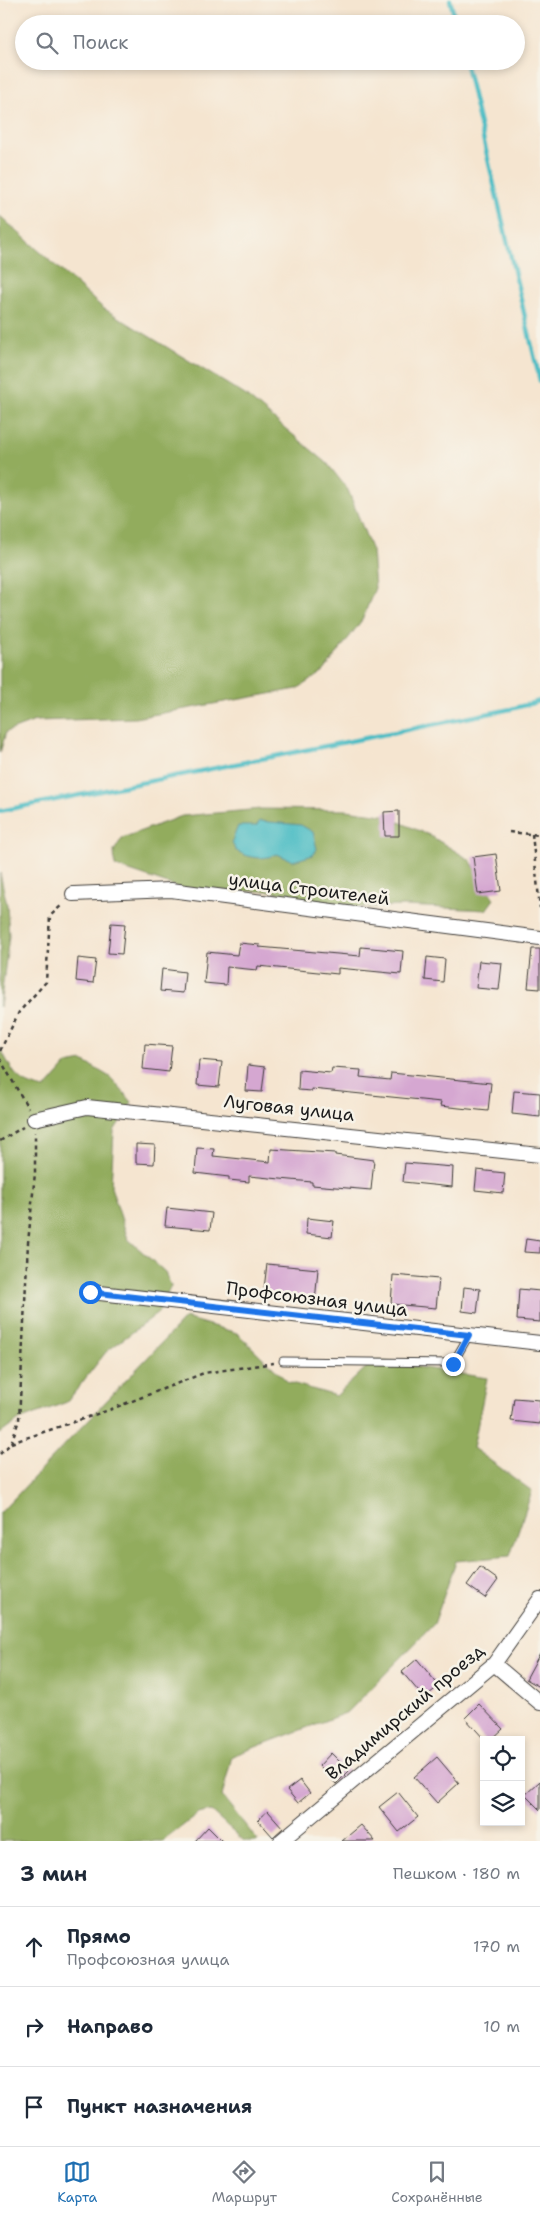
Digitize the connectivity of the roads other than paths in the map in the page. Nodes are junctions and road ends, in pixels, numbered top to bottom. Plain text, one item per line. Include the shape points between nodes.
1 (73, 894) road end
2 (540, 938) edge
3 (34, 1119) road end
4 (540, 1155) edge
5 (90, 1292) dead end
6 (469, 1335) junction
7 (540, 1343) edge
8 (283, 1361) road end
9 (540, 1599) edge
10 (494, 1664) junction
11 (540, 1703) edge
12 (281, 1841) edge

1 - 2 street, улица Строителей via 171,890
3 - 4 street, Луговая улица via 87,1106
5 - 6 street, Профсоюзная улица
6 - 7 street, Профсоюзная улица
6 - 8 lane via 453,1364
9 - 10 street, Владимирский проезд
10 - 11 street
10 - 12 street, Владимирский проезд

